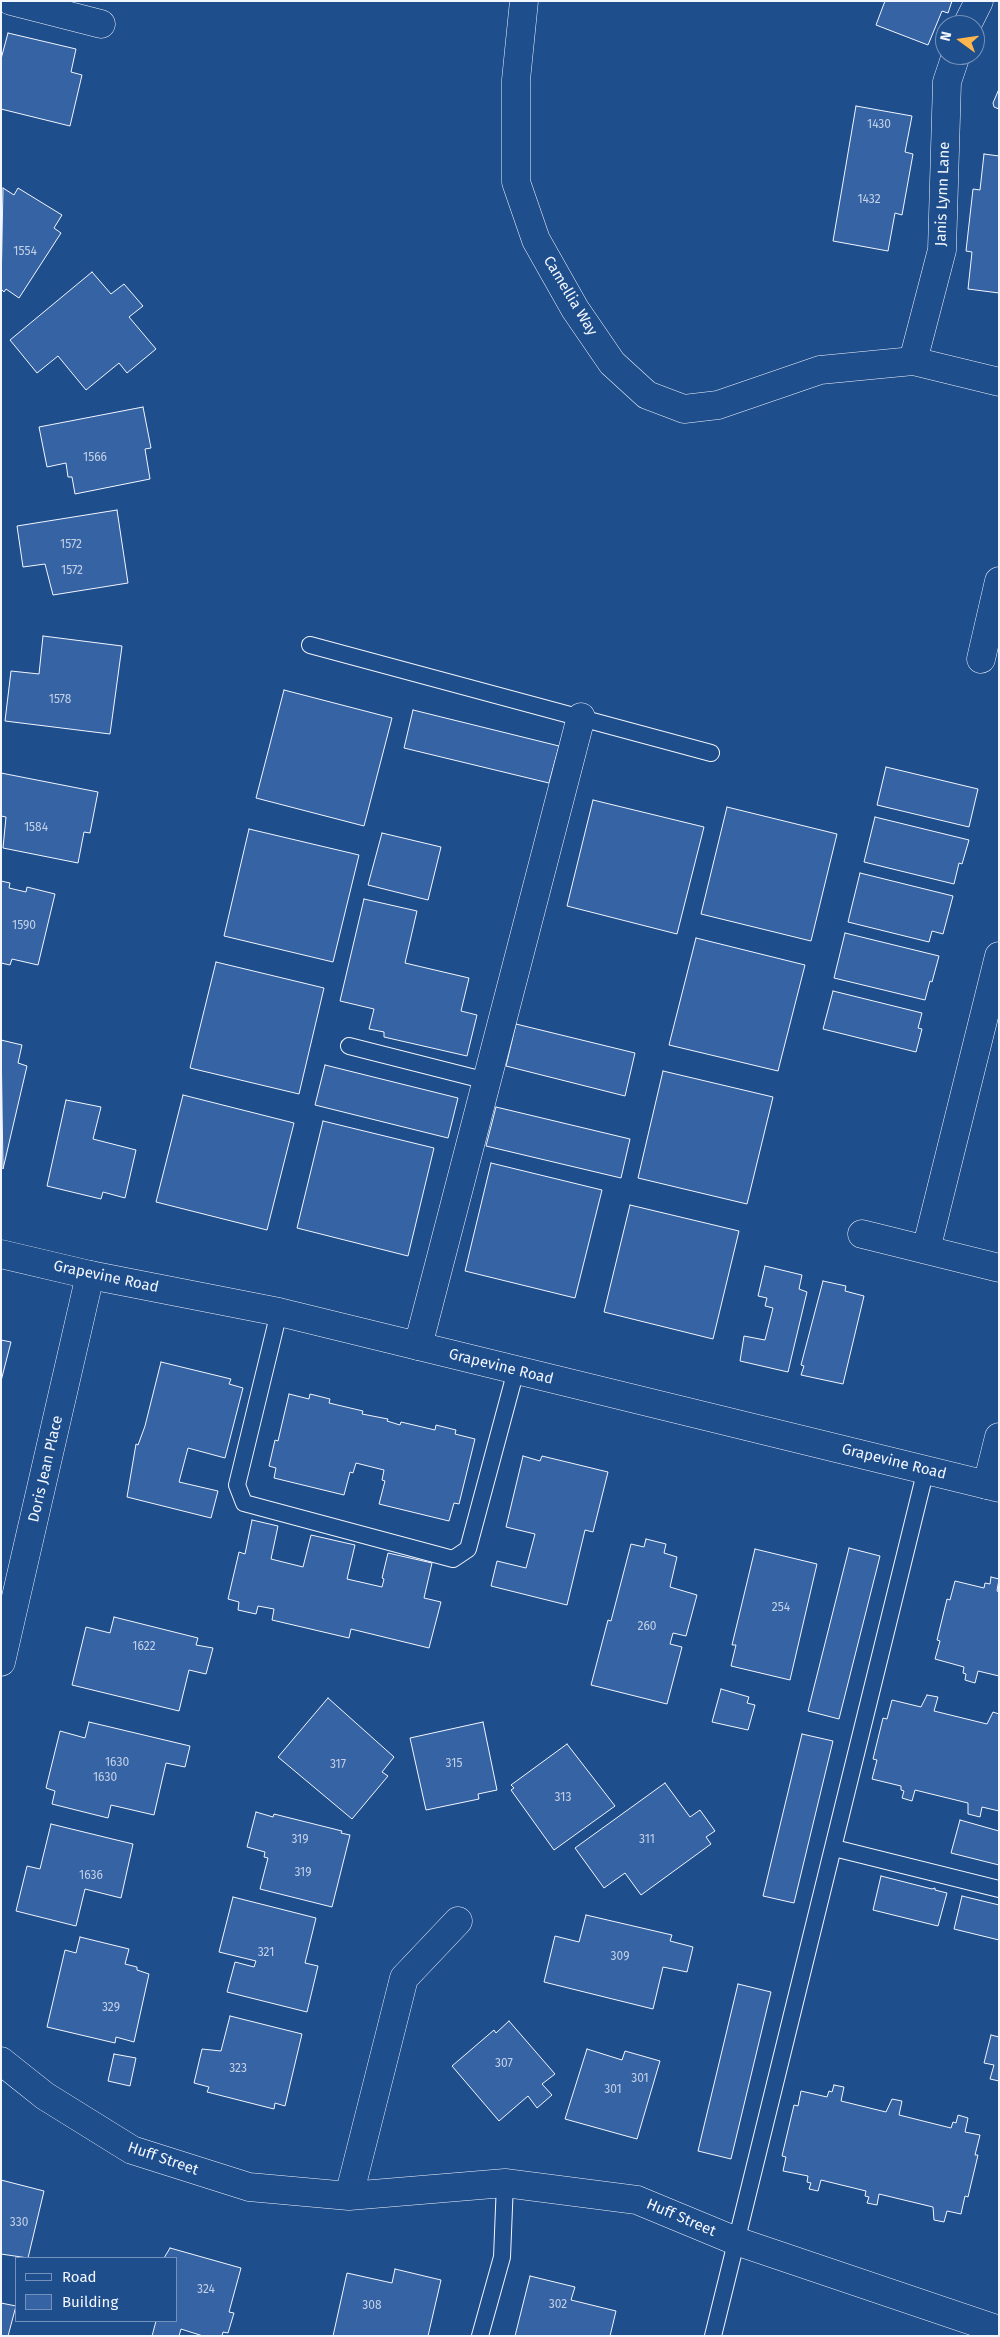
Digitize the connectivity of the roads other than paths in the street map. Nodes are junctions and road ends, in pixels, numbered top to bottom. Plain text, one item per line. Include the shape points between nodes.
1 (11, 1) edge
2 (524, 1) edge
3 (979, 1) edge
4 (972, 15) edge
5 (101, 24) dead end
6 (953, 65) edge
7 (913, 361) junction
8 (999, 382) edge
9 (999, 581) edge
10 (310, 645) dead end
11 (981, 658) dead end
12 (581, 717) junction
13 (711, 753) dead end
14 (999, 956) edge
15 (349, 1046) dead end
16 (487, 1081) junction
17 (862, 1234) dead end
18 (926, 1250) junction
19 (1, 1254) edge
20 (999, 1268) edge
21 (90, 1275) junction
22 (279, 1312) junction
23 (418, 1346) junction
24 (516, 1370) junction
25 (999, 1437) edge
26 (926, 1469) junction
27 (993, 1486) edge
28 (1, 1662) edge
29 (834, 1848) junction
30 (999, 1889) edge
31 (458, 1921) dead end
32 (1, 2061) edge
33 (505, 2183) junction
34 (349, 2196) junction
35 (736, 2241) junction
36 (999, 2330) edge
37 (480, 2336) edge
38 (713, 2336) edge

1 - 5 street
2 - 7 street, Camellia Way via 516,80 516,182 536,240 575,309 612,363 647,395 684,409 718,405 820,370
3 - 4 street
6 - 7 street, Janis Lynn Lane via 947,82 942,250
7 - 8 street, Camellia Way
9 - 11 street
10 - 12 lane
12 - 13 lane
12 - 16 street
14 - 18 street
15 - 16 lane
16 - 23 street
17 - 18 street
18 - 20 street
19 - 21 street, Grapevine Road
21 - 22 street, Grapevine Road
21 - 28 street, Doris Jean Place
22 - 23 street, Grapevine Road
22 - 24 lane via 237,1485 244,1503 453,1559 468,1549
23 - 24 street, Grapevine Road
24 - 26 street, Grapevine Road
25 - 27 street
26 - 27 street, Grapevine Road
26 - 29 lane
29 - 30 lane
29 - 35 lane
31 - 34 street via 404,1978
32 - 34 street, Huff Street via 45,2096 132,2150 249,2187
33 - 34 street, Huff Street
33 - 35 street, Huff Street via 637,2200
33 - 37 lane via 502,2257
35 - 36 street, Huff Street
35 - 38 lane

